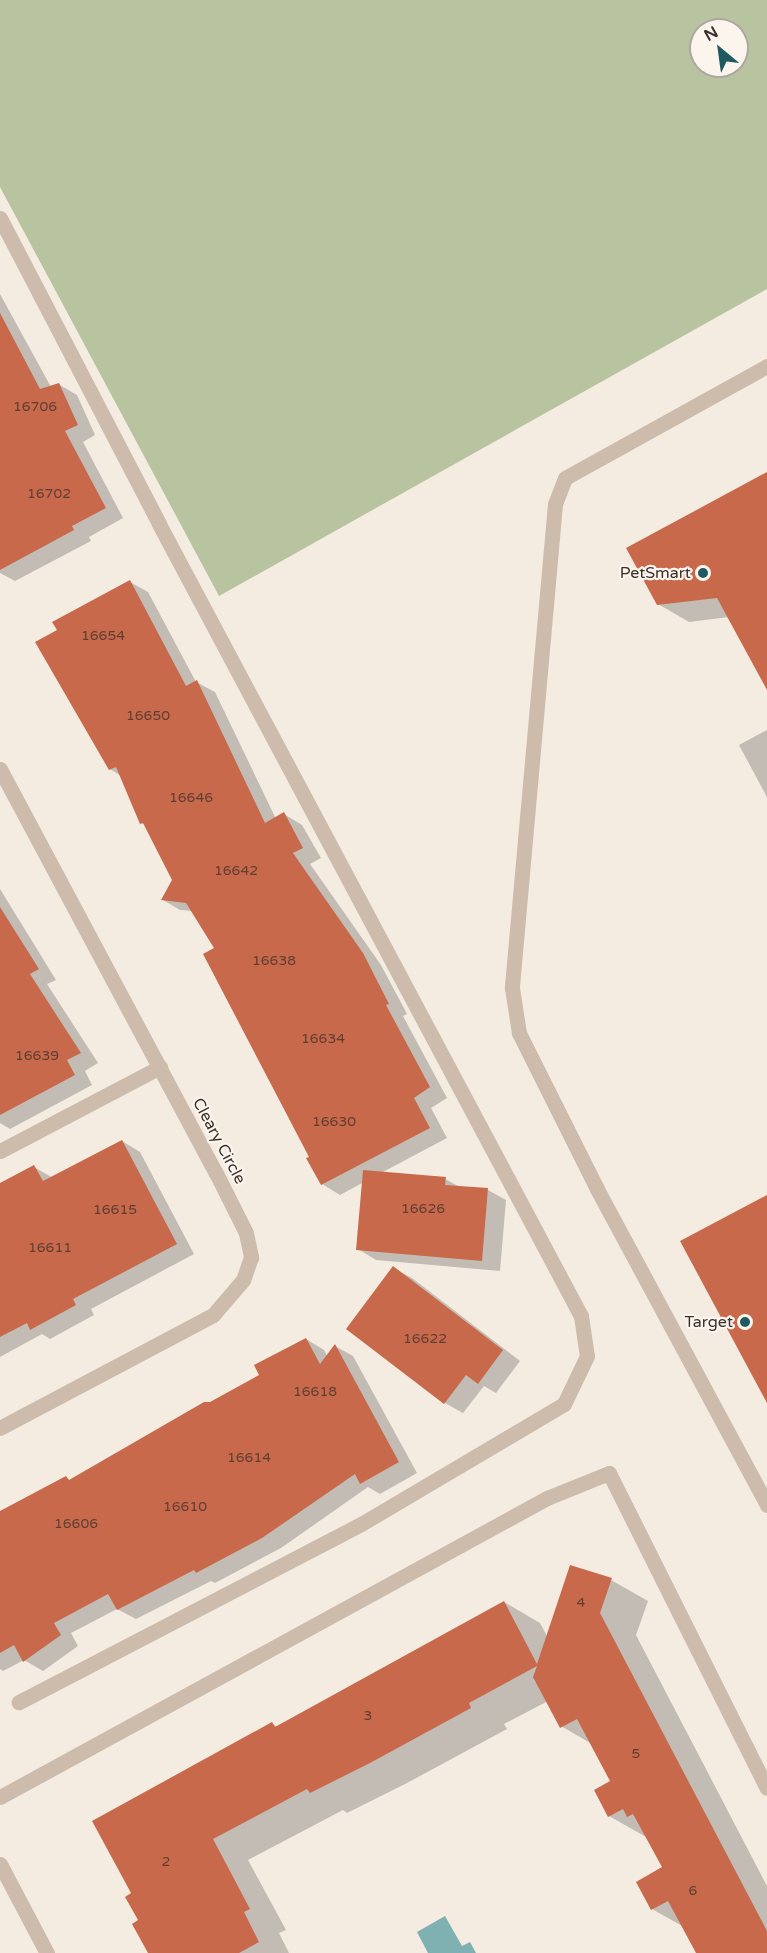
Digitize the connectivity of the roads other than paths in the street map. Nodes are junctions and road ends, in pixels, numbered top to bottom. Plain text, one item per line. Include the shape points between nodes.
1 (0, 218) edge
2 (767, 366) edge
3 (0, 770) edge
4 (160, 1067) junction
5 (0, 1151) edge
6 (0, 1428) edge
7 (767, 1504) edge
8 (19, 1702) dead end
9 (767, 1788) edge
10 (0, 1797) edge
11 (0, 1864) edge
12 (47, 1953) edge

1 - 8 street via 581,1316 587,1356 564,1404 361,1524
2 - 7 street via 565,478 555,504 512,988 519,1033 597,1189
3 - 4 street, Cleary Circle
4 - 5 street
4 - 6 street, Cleary Circle via 246,1233 251,1257 243,1280 213,1314
9 - 10 street via 609,1473 547,1498
11 - 12 street

